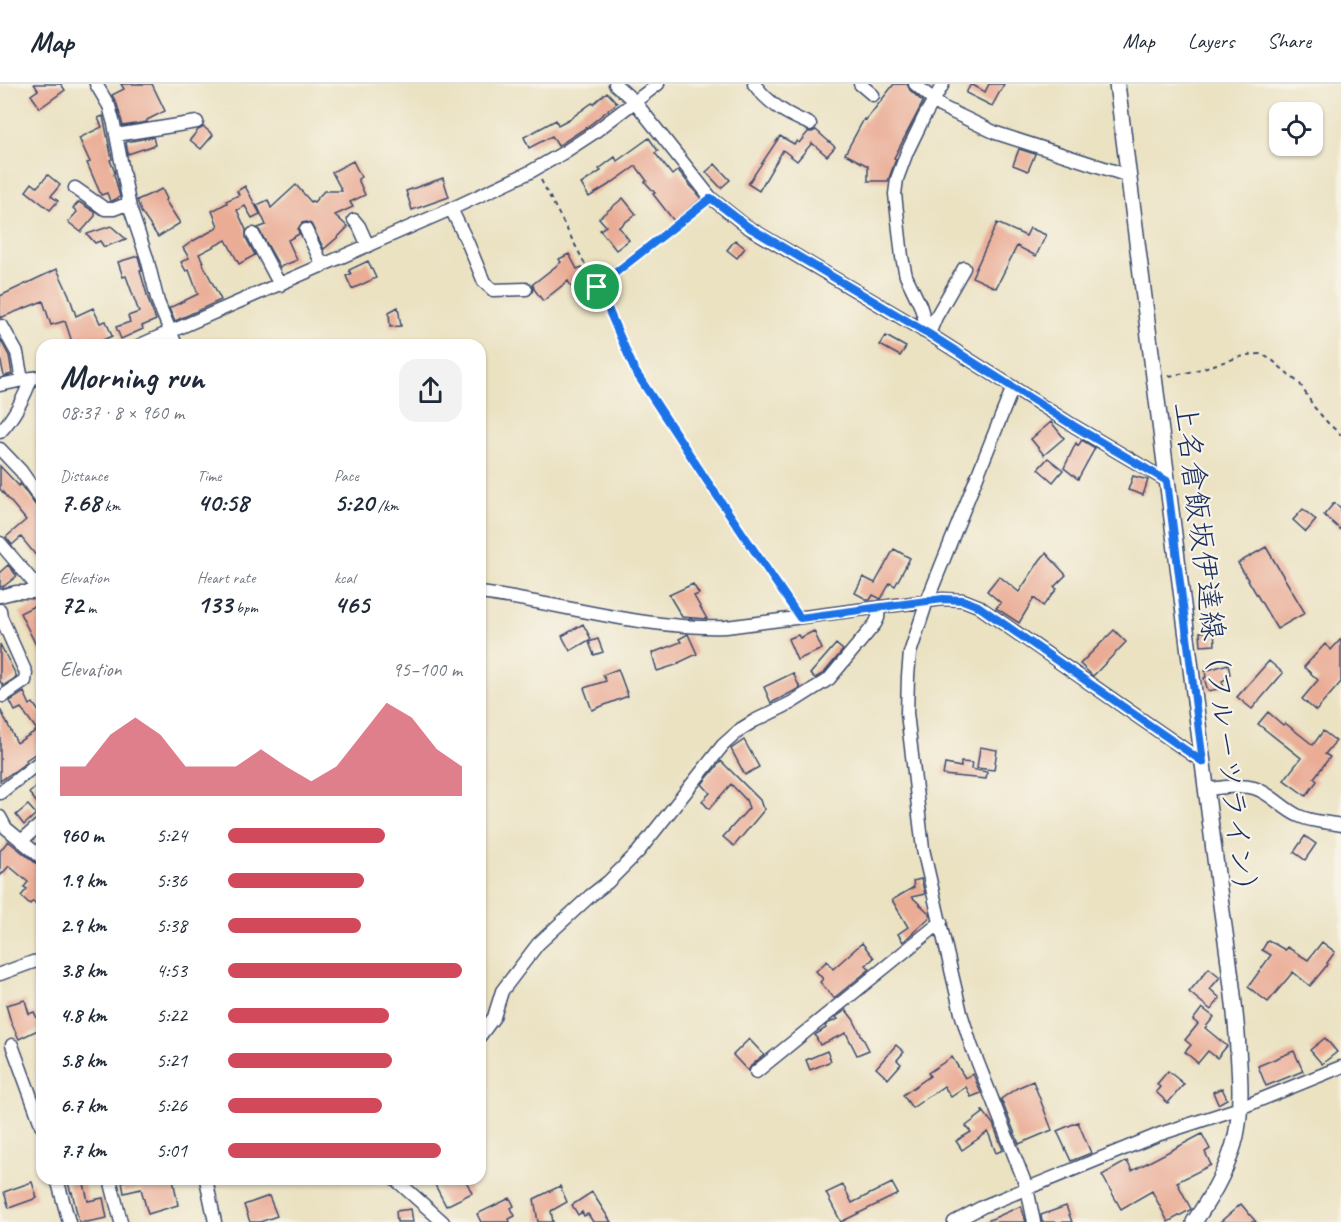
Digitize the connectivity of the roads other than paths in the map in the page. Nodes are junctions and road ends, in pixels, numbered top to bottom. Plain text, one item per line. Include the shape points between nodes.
1 (96, 84) edge
2 (615, 84) edge
3 (658, 84) edge
4 (754, 84) edge
5 (860, 84) edge
6 (915, 84) edge
7 (943, 84) edge
8 (1117, 84) edge
9 (873, 95) dead end
10 (934, 100) junction
11 (635, 102) junction
12 (196, 122) dead end
13 (810, 124) dead end
14 (116, 135) junction
15 (1129, 176) junction
16 (75, 188) dead end
17 (129, 204) junction
18 (451, 209) junction
19 (354, 220) dead end
20 (306, 230) dead end
21 (253, 234) dead end
22 (368, 246) junction
23 (323, 266) junction
24 (964, 268) dead end
25 (280, 285) junction
26 (526, 289) dead end
27 (2, 326) dead end
28 (171, 332) junction
29 (926, 332) junction
30 (154, 339) edge
31 (174, 339) edge
32 (32, 378) edge
33 (0, 385) edge
34 (1013, 387) junction
35 (0, 432) edge
36 (0, 449) edge
37 (1167, 481) junction
38 (36, 492) edge
39 (0, 543) edge
40 (36, 586) edge
41 (36, 592) edge
42 (486, 594) edge
43 (0, 596) edge
44 (927, 601) junction
45 (879, 607) junction
46 (0, 610) edge
47 (3, 696) dead end
48 (1203, 762) junction
49 (36, 765) edge
50 (1206, 789) junction
51 (0, 794) edge
52 (0, 818) edge
53 (1341, 825) edge
54 (36, 828) edge
55 (21, 841) junction
56 (36, 853) edge
57 (941, 922) junction
58 (36, 962) edge
59 (0, 974) edge
60 (486, 1028) edge
61 (12, 1045) dead end
62 (1341, 1066) edge
63 (756, 1072) dead end
64 (1240, 1108) junction
65 (36, 1110) edge
66 (59, 1185) edge
67 (112, 1185) edge
68 (207, 1185) edge
69 (401, 1185) edge
70 (1027, 1188) junction
71 (69, 1222) edge
72 (121, 1222) edge
73 (215, 1222) edge
74 (443, 1222) edge
75 (954, 1222) edge
76 (1034, 1222) edge
77 (1194, 1222) edge

1 - 14 street via 109,106
2 - 11 street
3 - 11 street
4 - 13 street via 784,113
5 - 9 street
6 - 10 street
7 - 10 street
8 - 15 main road, 上名倉飯坂伊達線（フルーツライン）
10 - 15 street via 996,133
10 - 29 street via 907,152 895,194 906,276 920,305
11 - 18 street via 535,169
11 - 29 street via 711,198 747,226
12 - 14 street
14 - 17 street
15 - 37 main road, 上名倉飯坂伊達線（フルーツライン）
16 - 17 street via 105,209
17 - 28 street
18 - 22 street
18 - 26 street via 484,282 493,290
19 - 22 street
20 - 23 street
21 - 25 street
22 - 23 street
23 - 25 street
24 - 29 street
25 - 28 street
27 - 32 street
28 - 30 street
28 - 31 street
29 - 34 street
32 - 33 street
32 - 35 street
34 - 37 street
34 - 44 street
36 - 38 street
37 - 48 main road, 上名倉飯坂伊達線（フルーツライン）
39 - 40 street
41 - 43 street
42 - 45 street via 699,628
44 - 45 street
44 - 48 street via 963,600 978,606
44 - 57 street via 910,652 907,713 923,849
45 - 60 street via 874,624 834,674 809,693 734,734 638,852 538,944 502,991 494,1017
46 - 47 street via 26,673 25,681
48 - 50 main road, 上名倉飯坂伊達線（フルーツライン）
49 - 51 street
50 - 53 street via 1254,788 1299,816
50 - 64 main road, 上名倉飯坂伊達線（フルーツライン） via 1237,1024
52 - 55 street
54 - 55 street
55 - 56 street
57 - 63 street
57 - 70 street via 971,1045
58 - 59 street
61 - 65 street
62 - 64 street
64 - 70 street via 1160,1134
64 - 77 main road, 上名倉飯坂伊達線（フルーツライン） via 1230,1157
66 - 71 street
67 - 72 street
68 - 73 street
69 - 74 street
70 - 75 street
70 - 76 street

